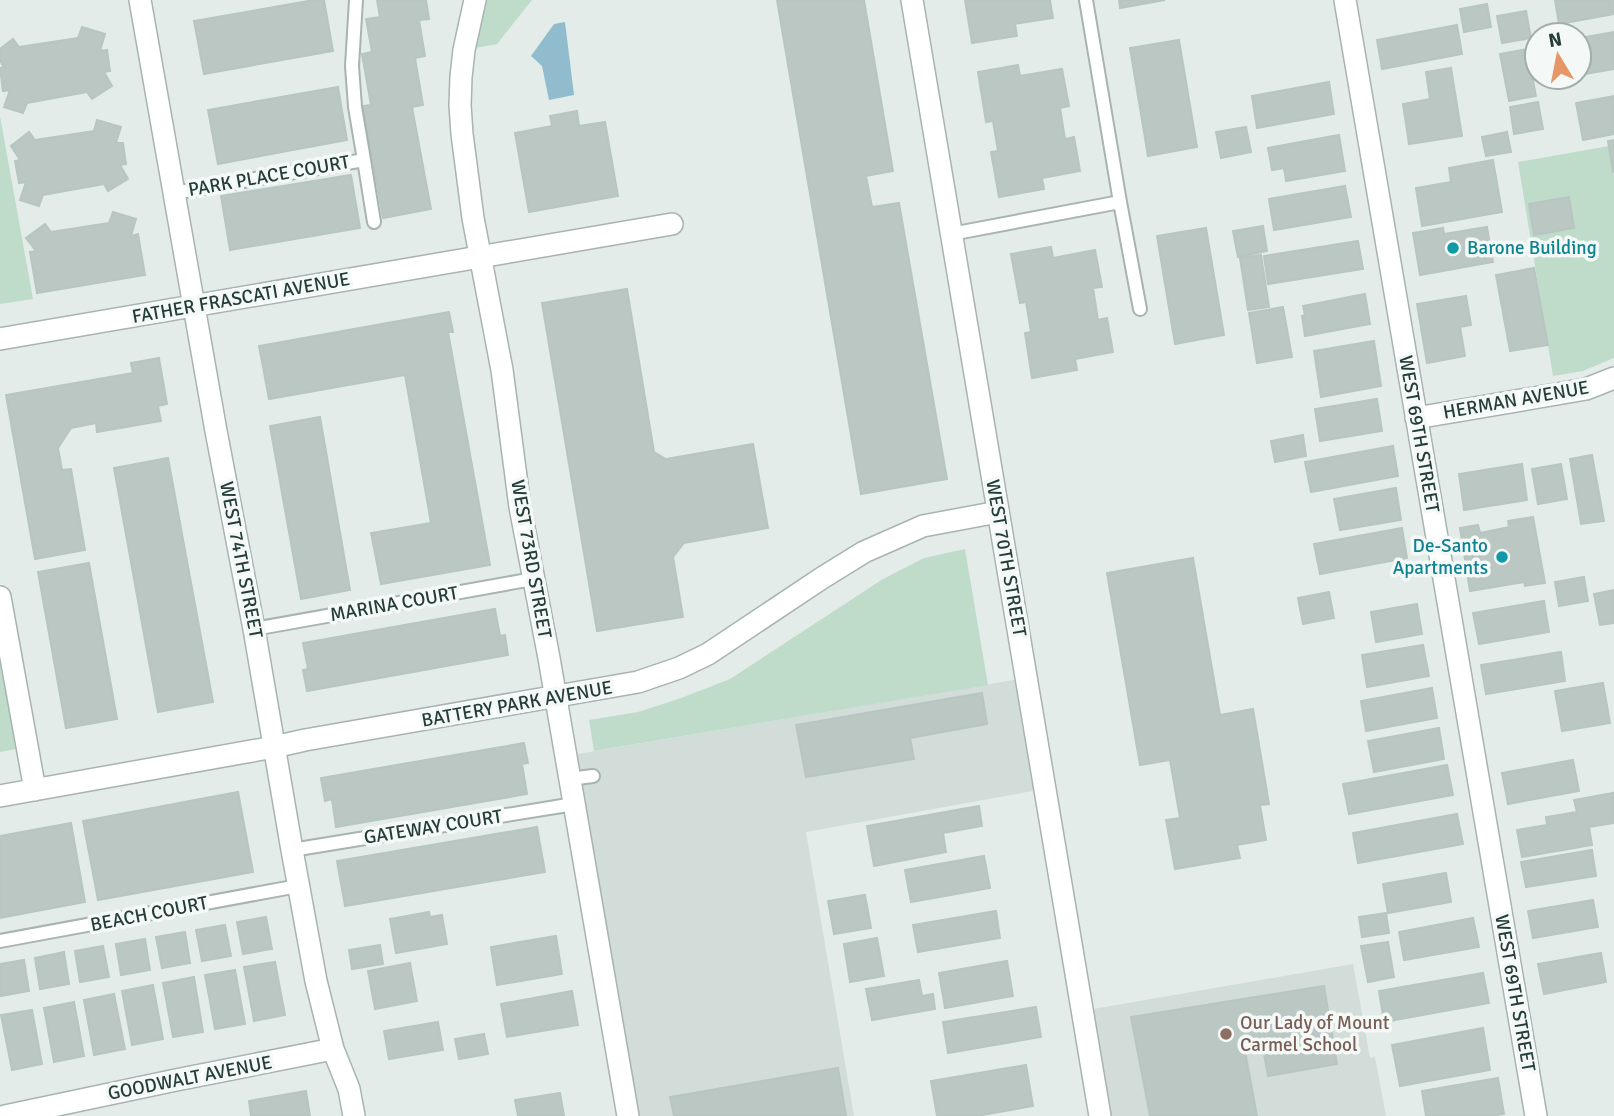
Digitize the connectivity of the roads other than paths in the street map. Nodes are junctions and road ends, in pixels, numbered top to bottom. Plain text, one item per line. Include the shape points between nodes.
1 (140, 0) edge
2 (356, 0) edge
3 (475, 0) edge
4 (912, 0) edge
5 (1086, 0) edge
6 (1345, 0) edge
7 (364, 160) junction
8 (174, 193) junction
9 (1120, 202) junction
10 (374, 222) dead end
11 (672, 224) dead end
12 (951, 234) junction
13 (481, 258) junction
14 (194, 306) junction
15 (1140, 309) dead end
16 (0, 339) edge
17 (1614, 378) edge
18 (1416, 418) junction
19 (998, 512) junction
20 (533, 579) junction
21 (0, 597) edge
22 (254, 629) junction
23 (555, 697) junction
24 (274, 747) junction
25 (593, 776) dead end
26 (569, 779) junction
27 (34, 790) junction
28 (0, 796) edge
29 (574, 804) junction
30 (292, 850) junction
31 (298, 886) junction
32 (0, 941) edge
33 (334, 1049) junction
34 (5, 1116) edge
35 (354, 1116) edge
36 (628, 1116) edge
37 (1100, 1116) edge
38 (1536, 1116) edge

1 - 8 street, WEST 74TH STREET
2 - 7 lane, PARK PLACE COURT via 352,66
3 - 13 street, WEST 73RD STREET via 464,50 460,105
4 - 12 street, WEST 70TH STREET
5 - 9 lane
6 - 18 street, WEST 69TH STREET
7 - 8 lane, PARK PLACE COURT
7 - 10 lane, PARK PLACE COURT
8 - 14 street, WEST 74TH STREET
9 - 12 lane
9 - 15 lane
11 - 13 street, FATHER FRASCATI AVENUE
12 - 19 street, WEST 70TH STREET
13 - 14 street, FATHER FRASCATI AVENUE
13 - 20 street, WEST 73RD STREET
14 - 16 street, FATHER FRASCATI AVENUE
14 - 22 street, WEST 74TH STREET
17 - 18 street, HERMAN AVENUE via 1586,389
18 - 38 street, WEST 69TH STREET
19 - 23 street, BATTERY PARK AVENUE via 923,526 864,552 708,654 679,668 638,682
19 - 37 street, WEST 70TH STREET
20 - 22 lane, MARINA COURT
20 - 23 street, WEST 73RD STREET
21 - 27 street
22 - 24 street, WEST 74TH STREET
23 - 24 street, BATTERY PARK AVENUE
23 - 26 street, WEST 73RD STREET
24 - 27 street, BATTERY PARK AVENUE
24 - 30 street, WEST 74TH STREET
25 - 26 lane
26 - 29 street, WEST 73RD STREET
27 - 28 street, BATTERY PARK AVENUE
29 - 30 lane, GATEWAY COURT
29 - 36 street, WEST 73RD STREET
30 - 31 street, WEST 74TH STREET
31 - 32 lane, BEACH COURT
31 - 33 street, WEST 74TH STREET
33 - 34 street, GOODWALT AVENUE
33 - 35 street, WEST 74TH STREET

